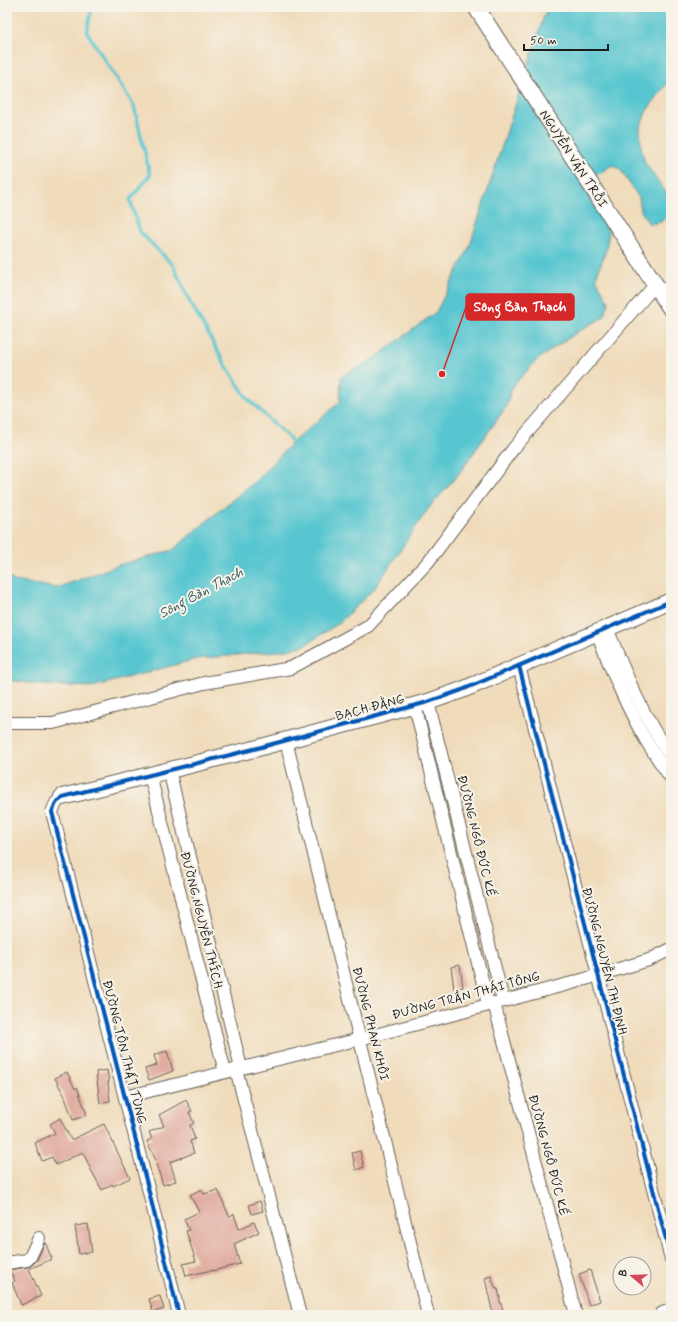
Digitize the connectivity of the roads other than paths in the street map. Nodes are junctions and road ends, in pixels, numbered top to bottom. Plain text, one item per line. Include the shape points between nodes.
1 (476, 7) edge
2 (655, 285) junction
3 (671, 310) edge
4 (671, 601) edge
5 (602, 630) junction
6 (519, 666) junction
7 (421, 704) junction
8 (7, 723) edge
9 (286, 741) junction
10 (671, 757) edge
11 (169, 770) junction
12 (150, 775) junction
13 (671, 778) edge
14 (62, 797) joint
15 (671, 949) edge
16 (597, 974) junction
17 (495, 1003) junction
18 (360, 1039) junction
19 (234, 1070) junction
20 (125, 1097) junction
21 (39, 1238) dead end
22 (671, 1259) edge
23 (7, 1263) edge
24 (671, 1312) edge
25 (179, 1315) edge
26 (300, 1315) edge
27 (428, 1315) edge
28 (576, 1315) edge
29 (663, 1315) edge

1 - 2 street, NGUYỄN VĂN TRỖI
2 - 3 street, NGUYỄN VĂN TRỖI
2 - 8 street via 513,449 428,562 368,626 291,668 204,683 53,723
4 - 5 street, BẠCH ĐẰNG
5 - 6 street, BẠCH ĐẰNG
5 - 10 street via 657,737
5 - 13 street via 612,672 625,702 646,741
6 - 7 street, BẠCH ĐẰNG
6 - 16 street, ĐƯỜNG NGUYỄN THỊ ĐỊNH
7 - 9 street, BẠCH ĐẰNG
7 - 17 street, ĐƯỜNG NGÔ ĐỨC KẾ
9 - 11 street, BẠCH ĐẰNG
9 - 18 street, ĐƯỜNG PHAN KHÔI
11 - 12 street, BẠCH ĐẰNG
11 - 19 street, ĐƯỜNG NGUYỄN THÍCH
12 - 14 street, BẠCH ĐẰNG
12 - 19 street, ĐƯỜNG NGUYỄN THÍCH
14 - 20 street, ĐƯỜNG TÔN THẤT TÙNG via 52,812
15 - 16 street, ĐƯỜNG TRẦN THÁI TÔNG via 649,960
16 - 17 street, ĐƯỜNG TRẦN THÁI TÔNG
16 - 22 street, ĐƯỜNG NGUYỄN THỊ ĐỊNH
17 - 18 street, ĐƯỜNG TRẦN THÁI TÔNG
17 - 28 street, ĐƯỜNG NGÔ ĐỨC KẾ
18 - 19 street, ĐƯỜNG TRẦN THÁI TÔNG
18 - 27 street, ĐƯỜNG PHAN KHÔI
19 - 20 street, ĐƯỜNG TRẦN THÁI TÔNG
19 - 26 street, ĐƯỜNG NGUYỄN THÍCH
20 - 25 street, ĐƯỜNG TÔN THẤT TÙNG
21 - 23 street via 27,1260
24 - 29 street

